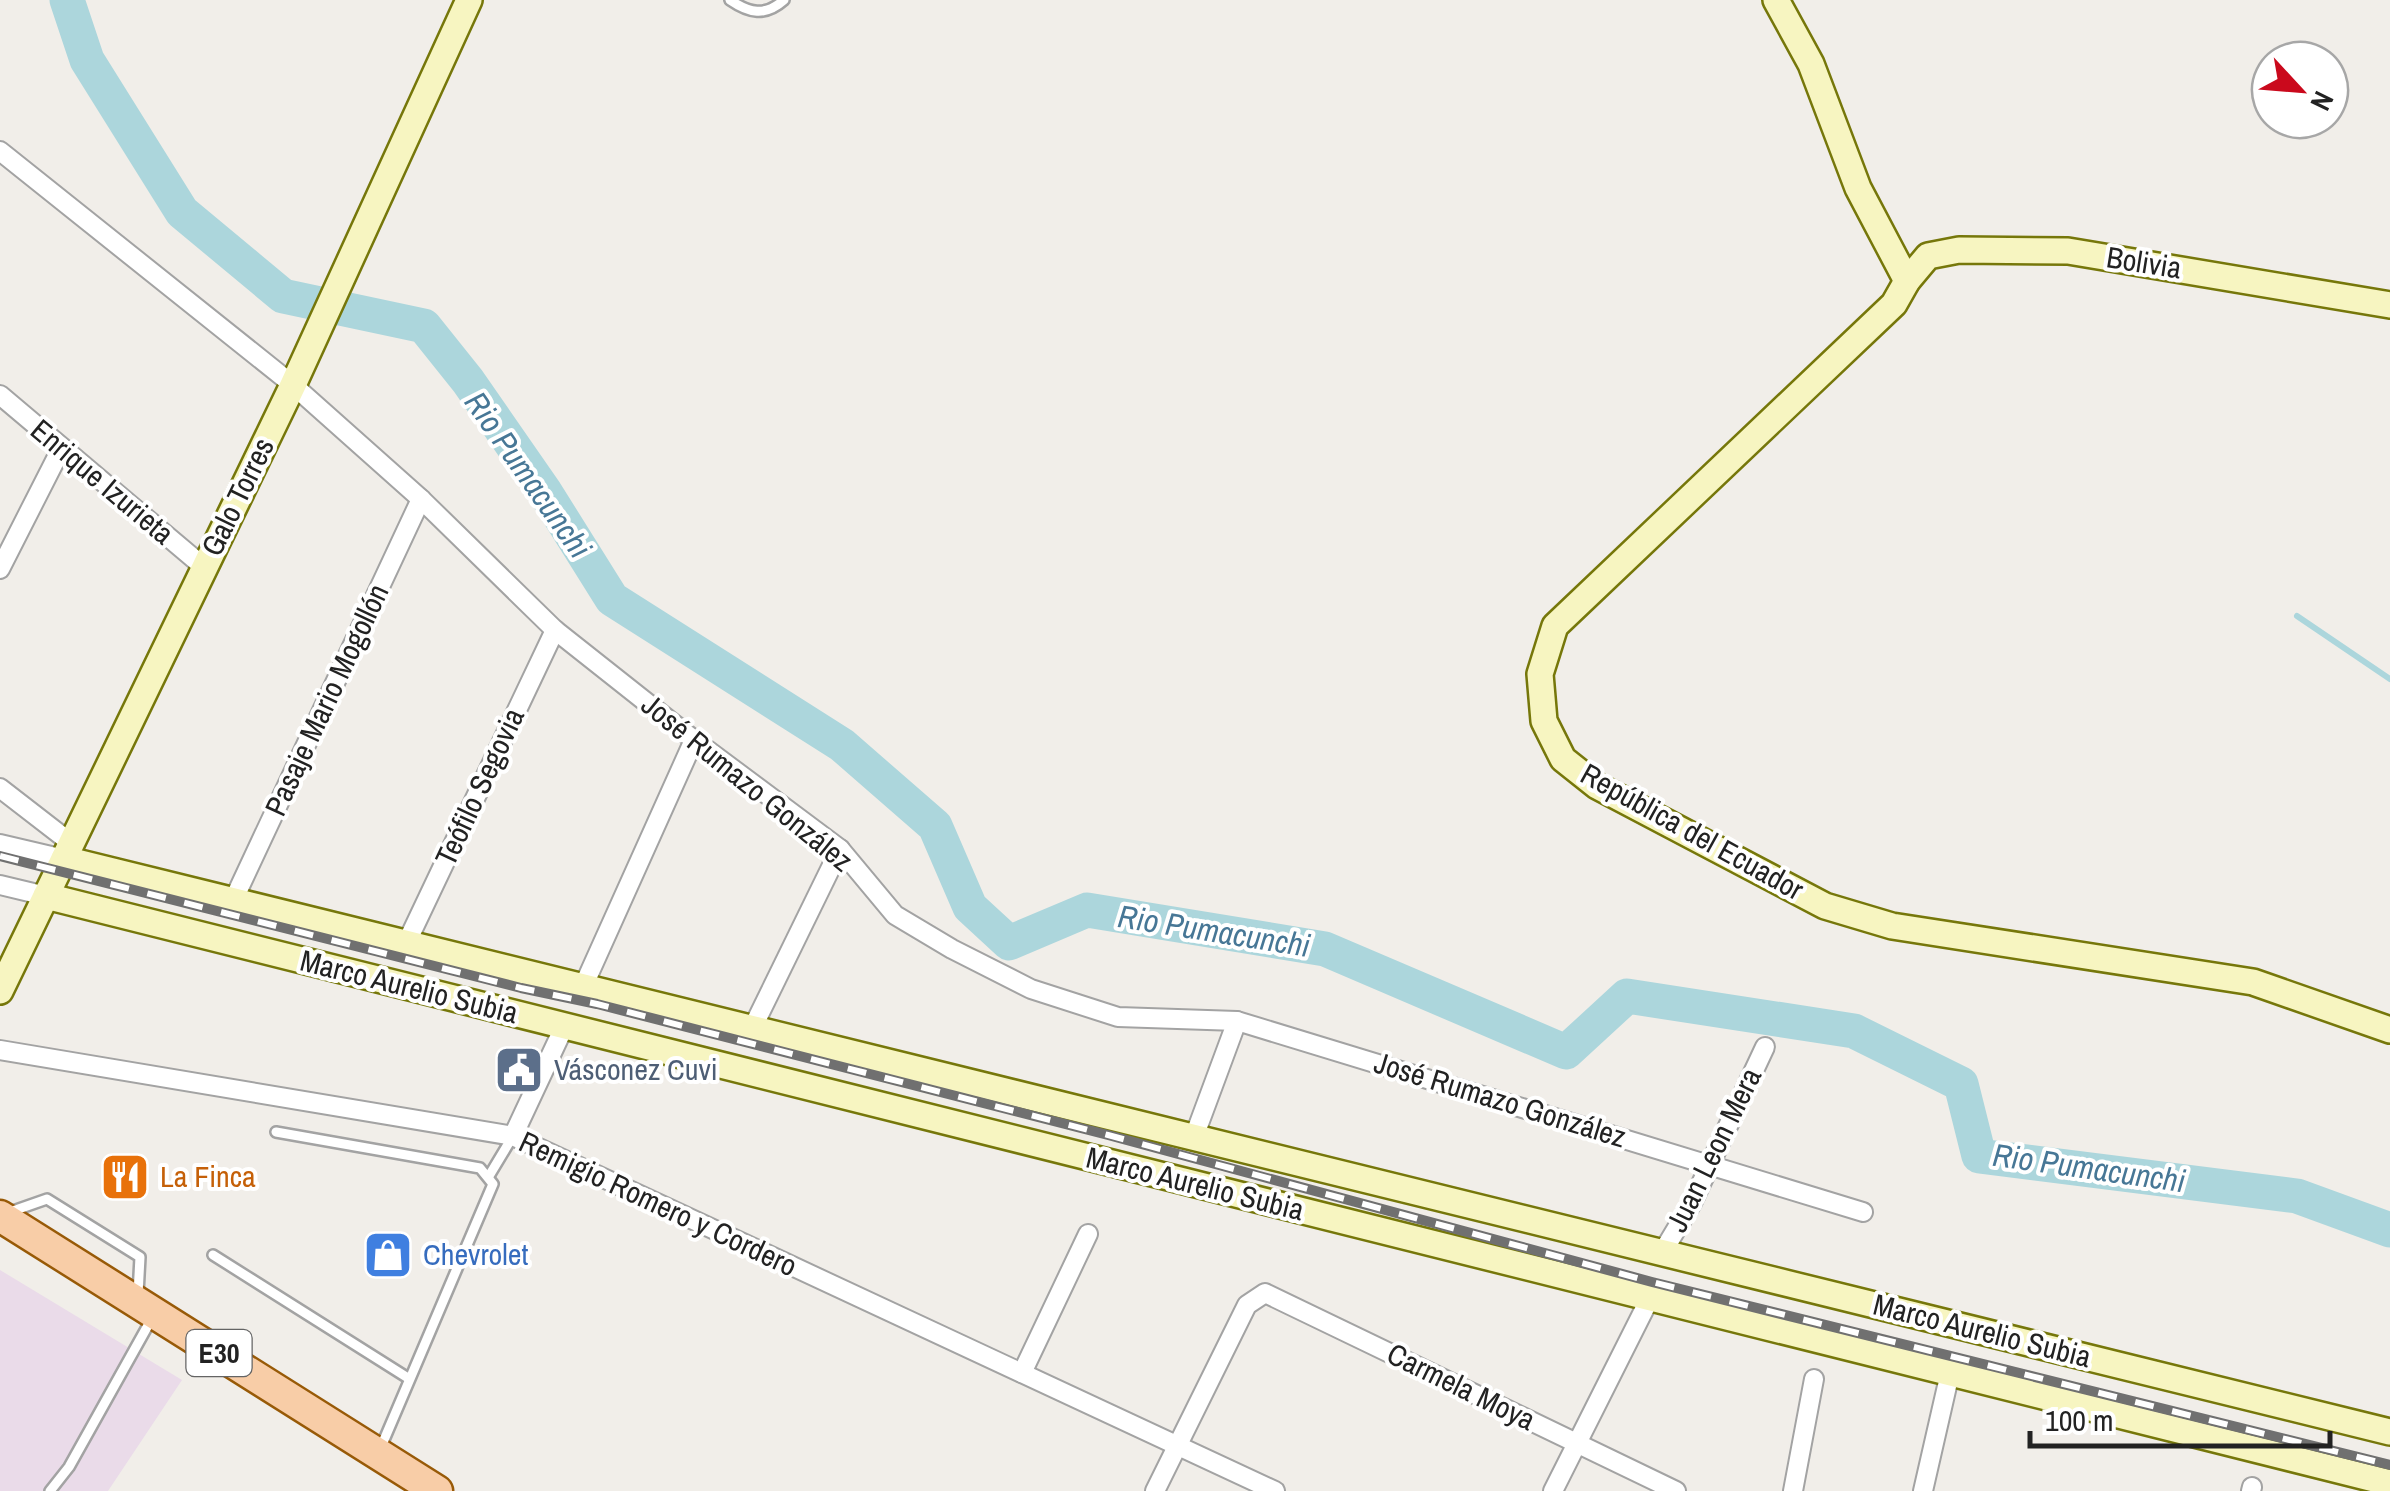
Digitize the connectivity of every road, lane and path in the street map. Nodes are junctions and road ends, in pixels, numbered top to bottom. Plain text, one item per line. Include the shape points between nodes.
1 (469, 0) edge
2 (730, 0) edge
3 (784, 0) edge
4 (1776, 0) edge
5 (0, 151) edge
6 (1907, 282) junction
7 (2390, 305) edge
8 (293, 385) junction
9 (0, 395) edge
10 (62, 449) junction
11 (421, 499) junction
12 (205, 568) junction
13 (0, 569) edge
14 (555, 630) junction
15 (694, 740) junction
16 (0, 788) edge
17 (0, 844) edge
18 (840, 849) junction
19 (68, 851) junction
20 (0, 884) edge
21 (46, 896) junction
22 (233, 902) junction
23 (406, 944) junction
24 (583, 987) junction
25 (0, 991) edge
26 (1237, 1021) junction
27 (565, 1026) junction
28 (752, 1029) junction
29 (2390, 1030) edge
30 (1765, 1046) dead end
31 (0, 1050) edge
32 (276, 1132) dead end
33 (513, 1136) junction
34 (1194, 1137) junction
35 (1709, 1164) junction
36 (488, 1176) junction
37 (1863, 1212) dead end
38 (0, 1216) edge
39 (1088, 1234) dead end
40 (1662, 1253) junction
41 (212, 1256) dead end
42 (1650, 1298) junction
43 (146, 1308) junction
44 (1022, 1373) junction
45 (1950, 1373) junction
46 (408, 1378) junction
47 (1814, 1379) dead end
48 (2390, 1432) edge
49 (1577, 1443) junction
50 (1177, 1444) junction
51 (378, 1454) junction
52 (2390, 1483) edge
53 (50, 1491) edge
54 (437, 1491) edge
55 (1155, 1491) edge
56 (1275, 1491) edge
57 (1553, 1491) edge
58 (1676, 1491) edge
59 (1793, 1491) edge
60 (1923, 1491) edge

1 - 8 main road, Galo Torres
2 - 3 lane via 756,12
4 - 6 main road
5 - 8 street, José Rumazo González
6 - 7 main road, Bolivia via 1928,256 1959,250 2068,251
6 - 29 main road, República del Ecuador via 1894,304 1556,626 1540,674 1544,722 1563,759 1596,786 1826,906 1892,926 2253,982
8 - 11 street, José Rumazo González
8 - 12 main road, Galo Torres
9 - 10 street, Enrique Izurieta
10 - 12 street, Enrique Izurieta
10 - 13 street
11 - 14 street, José Rumazo González
11 - 22 street, Pasaje Mario Mogollón
12 - 19 main road, Galo Torres
14 - 15 street, José Rumazo González
14 - 23 street, Teófilo Segovia
15 - 18 street, José Rumazo González
15 - 24 street
16 - 19 street
17 - 19 street, Marco Aurelio Subia
18 - 26 street, José Rumazo González via 894,915 1031,989 1118,1017
18 - 28 street
19 - 21 main road, Galo Torres
19 - 22 main road, Marco Aurelio Subia
20 - 21 street, Marco Aurelio Subia
21 - 25 main road, Galo Torres
21 - 27 main road, Marco Aurelio Subia
22 - 23 main road, Marco Aurelio Subia
23 - 24 main road, Marco Aurelio Subia
24 - 28 main road, Marco Aurelio Subia
26 - 34 street
26 - 35 street, José Rumazo González
27 - 33 street
27 - 42 main road, Marco Aurelio Subia
28 - 34 main road, Marco Aurelio Subia
30 - 35 street, Juan Leon Mera
31 - 33 street, Remigio Romero y Cordero
32 - 36 lane via 480,1168
33 - 36 lane
33 - 44 street, Remigio Romero y Cordero
34 - 40 main road, Marco Aurelio Subia
35 - 37 street, José Rumazo González
35 - 40 street, Juan Leon Mera
36 - 46 lane via 493,1184
38 - 43 main road, E30
39 - 44 street
40 - 48 main road, Marco Aurelio Subia
41 - 46 lane
42 - 45 main road, Marco Aurelio Subia
42 - 49 street
43 - 51 main road, E30
43 - 53 lane via 69,1467
44 - 50 street, Remigio Romero y Cordero
45 - 52 main road, Marco Aurelio Subia
45 - 60 street
46 - 51 lane
47 - 59 street
49 - 50 street, Carmela Moya via 1265,1293 1247,1304
49 - 57 street
49 - 58 street, Carmela Moya
50 - 55 street
50 - 56 street, Remigio Romero y Cordero
51 - 54 main road, E30

